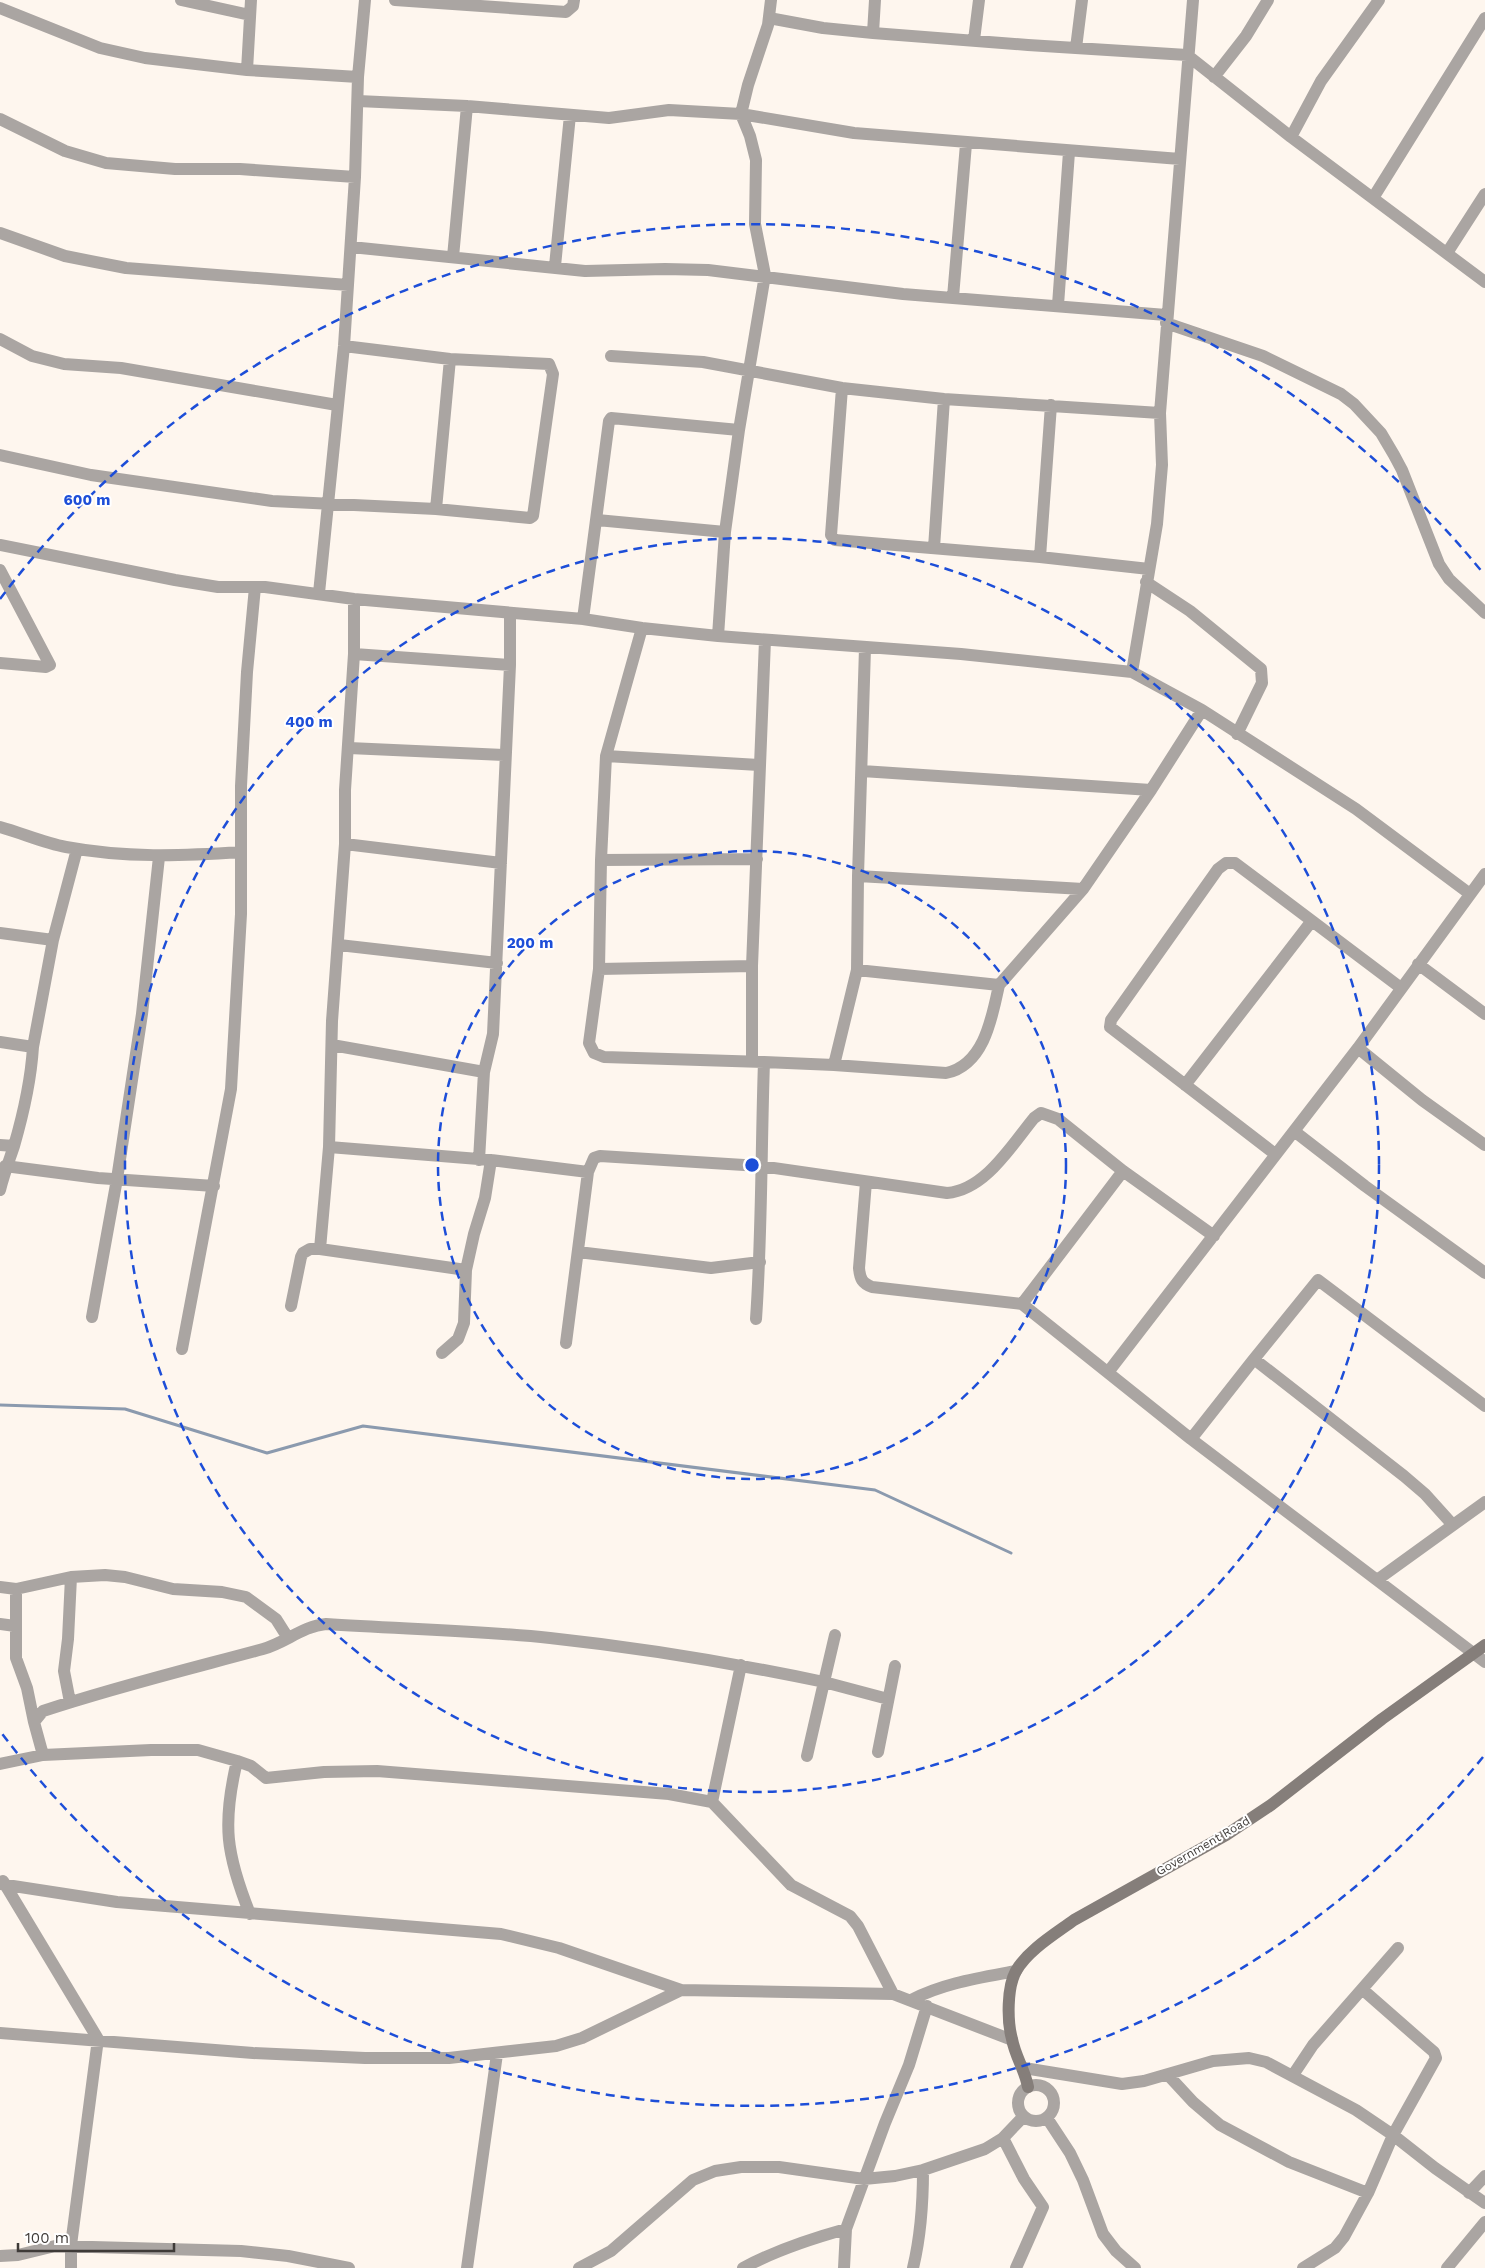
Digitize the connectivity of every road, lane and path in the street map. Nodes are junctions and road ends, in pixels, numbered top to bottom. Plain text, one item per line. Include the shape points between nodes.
1 (181, 0) edge
2 (251, 0) edge
3 (366, 0) edge
4 (395, 0) edge
5 (574, 0) edge
6 (771, 0) edge
7 (875, 0) edge
8 (979, 0) edge
9 (1082, 0) edge
10 (1193, 0) edge
11 (1268, 0) edge
12 (1379, 0) edge
13 (474, 2) edge
14 (0, 8) edge
15 (250, 15) junction
16 (769, 18) junction
17 (1485, 18) edge
18 (873, 33) junction
19 (974, 40) junction
20 (1076, 48) junction
21 (1187, 55) junction
22 (247, 70) junction
23 (358, 77) junction
24 (1214, 77) junction
25 (358, 102) junction
26 (467, 106) junction
27 (741, 114) junction
28 (570, 115) junction
29 (0, 118) edge
30 (1291, 138) junction
31 (966, 144) junction
32 (1069, 152) junction
33 (1180, 159) junction
34 (355, 176) junction
35 (1485, 194) edge
36 (1373, 198) junction
37 (0, 233) edge
38 (352, 247) junction
39 (1447, 253) junction
40 (453, 257) junction
41 (555, 266) junction
42 (765, 275) junction
43 (1485, 282) edge
44 (348, 285) junction
45 (953, 297) junction
46 (1058, 305) junction
47 (1166, 319) junction
48 (0, 339) edge
49 (344, 346) junction
50 (611, 356) dead end
51 (450, 359) junction
52 (750, 370) junction
53 (842, 388) junction
54 (944, 400) junction
55 (337, 405) junction
56 (1051, 405) junction
57 (1160, 413) junction
58 (739, 430) junction
59 (0, 455) edge
60 (327, 503) junction
61 (436, 509) junction
62 (597, 520) junction
63 (726, 532) junction
64 (0, 545) edge
65 (934, 548) junction
66 (1040, 556) junction
67 (1149, 568) junction
68 (0, 570) edge
69 (1146, 582) junction
70 (255, 588) junction
71 (319, 593) junction
72 (354, 599) junction
73 (510, 613) junction
74 (1485, 613) edge
75 (583, 619) junction
76 (642, 628) junction
77 (718, 636) junction
78 (765, 640) junction
79 (865, 648) junction
80 (354, 654) junction
81 (0, 664) edge
82 (510, 665) junction
83 (1132, 672) junction
84 (1202, 710) junction
85 (1236, 734) junction
86 (349, 748) junction
87 (504, 755) junction
88 (606, 756) junction
89 (760, 765) junction
90 (862, 771) junction
91 (1151, 790) junction
92 (0, 827) edge
93 (345, 844) junction
94 (77, 849) junction
95 (241, 852) junction
96 (159, 856) junction
97 (757, 859) junction
98 (601, 860) junction
99 (501, 863) junction
100 (858, 876) junction
101 (1483, 881) edge
102 (1083, 889) junction
103 (1470, 894) junction
104 (1311, 922) junction
105 (0, 933) edge
106 (53, 940) junction
107 (338, 945) junction
108 (496, 963) junction
109 (1418, 964) junction
110 (752, 966) junction
111 (599, 969) junction
112 (857, 970) junction
113 (999, 986) junction
114 (1401, 988) junction
115 (1485, 1014) edge
116 (0, 1042) edge
117 (332, 1045) junction
118 (33, 1047) junction
119 (1358, 1048) junction
120 (758, 1062) junction
121 (834, 1065) junction
122 (484, 1072) junction
123 (1185, 1085) junction
124 (1294, 1131) junction
125 (0, 1145) edge
126 (1485, 1145) edge
127 (14, 1146) junction
128 (329, 1147) junction
129 (1275, 1154) junction
130 (485, 1160) junction
131 (5, 1166) junction
132 (760, 1166) junction
133 (1123, 1171) junction
134 (588, 1172) junction
135 (117, 1179) junction
136 (866, 1182) junction
137 (214, 1186) junction
138 (0, 1190) edge
139 (1214, 1236) junction
140 (320, 1249) junction
141 (578, 1252) junction
142 (760, 1262) junction
143 (466, 1270) junction
144 (1485, 1273) edge
145 (1022, 1304) junction
146 (291, 1306) dead end
147 (92, 1317) dead end
148 (756, 1319) dead end
149 (566, 1342) dead end
150 (182, 1349) dead end
151 (442, 1354) dead end
152 (1254, 1359) junction
153 (1109, 1371) junction
154 (1483, 1399) edge
155 (1191, 1439) junction
156 (1485, 1502) edge
157 (1452, 1524) junction
158 (71, 1577) junction
159 (1377, 1580) junction
160 (0, 1587) edge
161 (16, 1589) junction
162 (0, 1624) edge
163 (16, 1626) junction
164 (835, 1635) dead end
165 (288, 1638) junction
166 (1485, 1645) edge
167 (1474, 1653) junction
168 (1485, 1662) edge
169 (741, 1665) junction
170 (895, 1666) dead end
171 (824, 1682) junction
172 (888, 1699) junction
173 (70, 1702) junction
174 (34, 1722) junction
175 (878, 1752) dead end
176 (43, 1755) junction
177 (807, 1756) dead end
178 (237, 1761) junction
179 (0, 1764) edge
180 (712, 1802) junction
181 (2, 1882) edge
182 (250, 1914) junction
183 (1398, 1948) dead end
184 (1016, 1971) junction
185 (681, 1990) junction
186 (1362, 1990) junction
187 (893, 1994) junction
188 (911, 2000) junction
189 (927, 2006) junction
190 (0, 2033) edge
191 (98, 2039) junction
192 (1012, 2040) junction
193 (498, 2054) junction
194 (1024, 2068) junction
195 (1168, 2075) junction
196 (1293, 2075) junction
197 (1028, 2087) junction
198 (1023, 2117) junction
199 (1047, 2118) junction
200 (1393, 2135) junction
201 (1003, 2138) junction
202 (923, 2170) junction
203 (1485, 2176) edge
204 (864, 2179) junction
205 (1368, 2193) junction
206 (1469, 2193) junction
207 (1485, 2203) edge
208 (1485, 2222) edge
209 (846, 2229) junction
210 (71, 2245) junction
211 (18, 2255) junction
212 (0, 2256) edge
213 (12, 2268) edge
214 (71, 2268) edge
215 (349, 2268) edge
216 (467, 2268) edge
217 (579, 2268) edge
218 (743, 2268) edge
219 (844, 2268) edge
220 (913, 2268) edge
221 (1016, 2268) edge
222 (1135, 2268) edge
223 (1303, 2268) edge
224 (1447, 2268) edge

1 - 15 street
2 - 15 street
3 - 23 street
4 - 13 street
5 - 13 street via 566,12
6 - 16 street
7 - 18 street
8 - 19 street
9 - 20 street
10 - 21 street
11 - 24 street via 1246,36
12 - 30 street via 1321,81
14 - 22 street via 119,53
15 - 22 street
16 - 18 street
16 - 27 street
17 - 36 street
18 - 19 street
19 - 20 street
20 - 21 street
21 - 24 street
21 - 33 street
22 - 23 street
23 - 25 street
24 - 30 street
25 - 26 street
25 - 34 street
26 - 28 street
26 - 40 street
27 - 28 street via 669,110 609,118
27 - 31 street via 854,133
27 - 42 street via 756,160 755,224
28 - 41 street
29 - 34 street via 65,151 106,163
30 - 36 street
31 - 32 street
31 - 45 street
32 - 33 street
32 - 46 street
33 - 47 street
34 - 38 street
35 - 39 street
36 - 39 street
37 - 44 street via 65,256 116,267
38 - 40 street
38 - 44 street
39 - 43 street
40 - 41 street
41 - 42 street via 586,271 665,269
42 - 45 street via 847,288
42 - 52 street
44 - 49 street
45 - 46 street
46 - 47 street
47 - 57 street
47 - 74 street via 1263,356 1341,394 1354,404 1381,433 1394,455 1439,564 1449,579
48 - 55 street via 32,356 64,364 121,368
49 - 51 street
49 - 55 street
50 - 52 street via 703,362
51 - 61 street
51 - 61 street via 549,364 553,374 533,516
52 - 53 street
52 - 58 street
53 - 54 street
53 - 65 street via 831,535 835,540
54 - 56 street
54 - 65 street
55 - 60 street
56 - 57 street
56 - 66 street
57 - 67 street via 1161,473
58 - 62 street via 611,418
58 - 63 street
59 - 60 street via 91,475 204,493
60 - 61 street
60 - 71 street
62 - 63 street
62 - 75 street
63 - 77 street
64 - 70 street via 175,580
65 - 66 street
66 - 67 street
67 - 69 street
68 - 81 street via 50,665
69 - 83 street
69 - 85 street via 1190,611 1261,669 1262,683
70 - 71 street
70 - 95 street via 247,672
71 - 72 street
72 - 73 street
72 - 80 street
73 - 75 street
73 - 82 street
75 - 76 street
76 - 77 street
76 - 88 street
77 - 78 street
78 - 79 street
78 - 89 street
79 - 83 street via 961,654
79 - 90 street
80 - 82 street
80 - 86 street
82 - 87 street
83 - 84 street
84 - 85 street
84 - 91 street
85 - 103 street via 1356,809
86 - 87 street
86 - 93 street
87 - 99 street
88 - 89 street
88 - 98 street
89 - 97 street
90 - 91 street
90 - 100 street
91 - 102 street
92 - 94 street
93 - 99 street
93 - 107 street
94 - 96 street
94 - 106 street
95 - 96 street
95 - 137 street via 231,1090
96 - 135 street via 142,1014
97 - 98 street
97 - 110 street
98 - 111 street
99 - 108 street
100 - 102 street
100 - 112 street
101 - 103 street
102 - 113 street
103 - 109 street
104 - 114 street
104 - 123 street
104 - 123 street via 1235,863 1226,863 1218,870 1111,1020 1110,1027 1115,1033
105 - 106 street
106 - 118 street
107 - 108 street
107 - 117 street
108 - 122 street via 493,1034
109 - 114 street
109 - 115 street
110 - 111 street
110 - 120 street
111 - 120 street via 589,1043 594,1053 604,1057
112 - 113 street
112 - 121 street
113 - 121 street via 992,1020 984,1039 972,1058 956,1071
114 - 119 street
116 - 118 street
117 - 122 street
117 - 128 street
118 - 127 street
119 - 124 street
119 - 126 street
120 - 121 street
120 - 132 street
122 - 130 street
123 - 129 street
124 - 129 street
124 - 144 street
125 - 127 street
127 - 131 street
128 - 130 street
128 - 140 street
129 - 139 street
130 - 134 street
130 - 143 street via 485,1198
131 - 135 street
131 - 138 street
132 - 134 street via 600,1156 594,1158
132 - 136 street
132 - 142 street
133 - 136 street via 1058,1119 1041,1113 983,1178 967,1189 947,1192
133 - 139 street
133 - 145 street
134 - 141 street
135 - 137 street
135 - 147 street
136 - 145 street via 859,1268 864,1284
137 - 150 street
139 - 153 street
140 - 143 street
140 - 146 street via 302,1253
141 - 142 street via 711,1268
141 - 149 street
142 - 148 street
143 - 151 street via 462,1328 458,1339
145 - 153 street
152 - 154 street via 1318,1280
152 - 155 street
152 - 157 street via 1404,1476
153 - 155 street
155 - 159 street
156 - 157 street
157 - 159 street
158 - 161 street
158 - 165 street via 105,1574 173,1589 246,1597 276,1619
158 - 173 street via 64,1671
159 - 167 street
160 - 161 street
161 - 163 street
162 - 163 street
163 - 174 street via 16,1658
164 - 171 street
165 - 169 street via 316,1625 326,1624 548,1638 674,1653
165 - 173 street via 262,1649
166 - 167 street, Government Road
167 - 168 street
167 - 184 street, Government Road via 1271,1805 1226,1835 1074,1920 1030,1955
169 - 171 street
169 - 180 street
170 - 172 street
171 - 172 street
171 - 177 street
172 - 175 street
173 - 174 street via 43,1711
174 - 176 street
176 - 178 street via 198,1750
176 - 179 street
178 - 180 street via 251,1766 266,1778 324,1772 385,1771 669,1794
178 - 182 street via 227,1824 235,1876
180 - 187 street via 791,1885 850,1916
181 - 182 street via 117,1902
181 - 191 street
182 - 185 street via 501,1934 560,1948
183 - 186 street
184 - 188 street via 933,1988
184 - 192 street, Government Road via 1010,1994
185 - 187 street
185 - 193 street via 582,2038 556,2046
186 - 196 street via 1313,2045
186 - 200 street via 1434,2052 1436,2058
187 - 188 street
188 - 189 street
189 - 192 street
189 - 204 street via 909,2065
190 - 191 street
191 - 193 street via 253,2053 365,2058 449,2058
191 - 210 street
192 - 194 street, Government Road
193 - 216 street
194 - 195 street via 1122,2084
194 - 197 street, Government Road
195 - 196 street via 1213,2061 1249,2058
195 - 205 street via 1193,2102 1220,2124 1289,2162
196 - 200 street
197 - 198 street via 1018,2100 1018,2109
197 - 199 street via 1041,2086 1052,2094 1054,2107
198 - 199 street via 1035,2122
198 - 201 street
199 - 222 street via 1070,2152 1103,2234
200 - 205 street
200 - 206 street
201 - 202 street via 963,2158
201 - 221 street via 1024,2179 1044,2206
202 - 204 street
202 - 220 street via 920,2240
203 - 206 street
204 - 209 street
204 - 217 street via 779,2167 715,2171 693,2180 611,2251
205 - 223 street via 1335,2248
206 - 207 street
208 - 224 street
209 - 218 street via 790,2246
209 - 219 street
210 - 211 street via 39,2248
210 - 214 street
210 - 215 street via 241,2251
211 - 212 street
211 - 213 street

